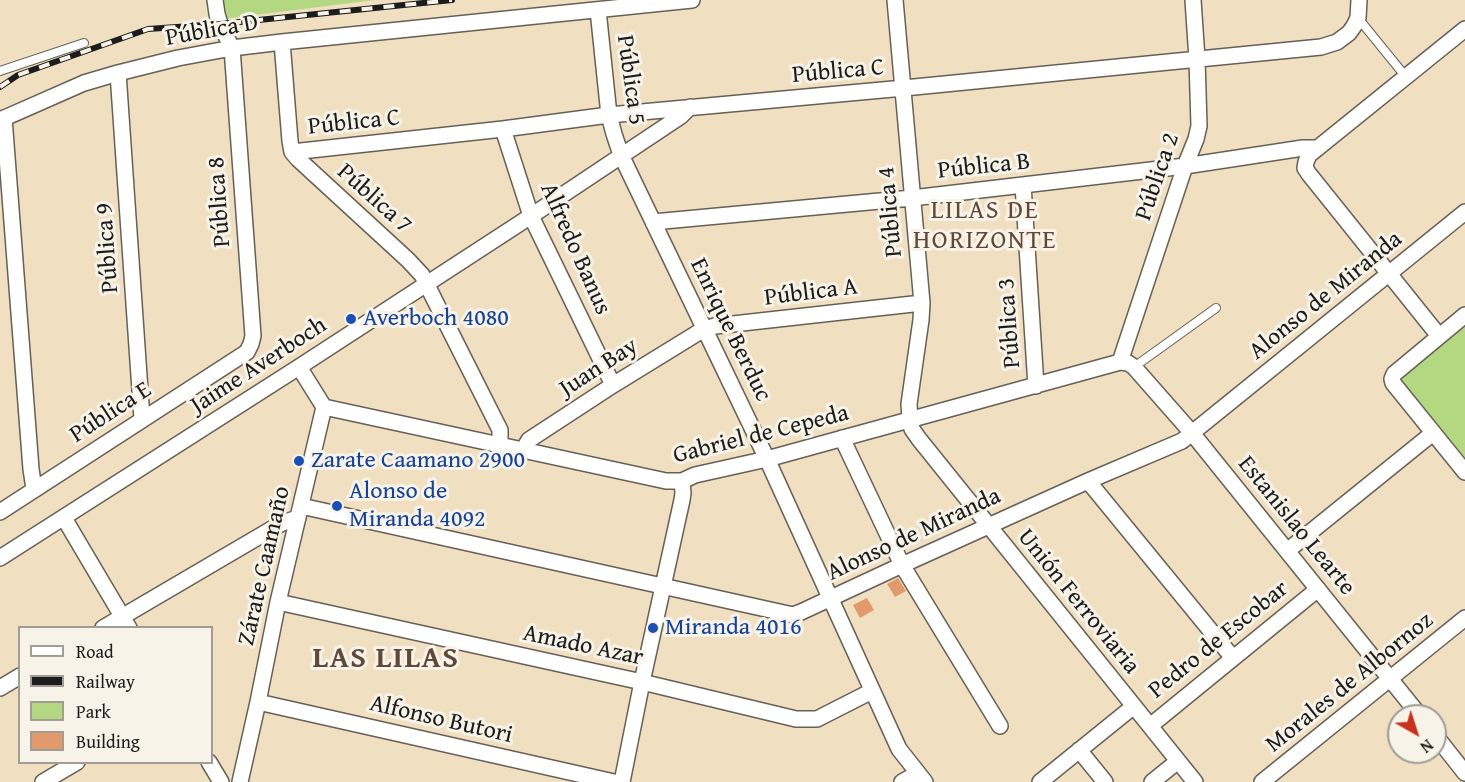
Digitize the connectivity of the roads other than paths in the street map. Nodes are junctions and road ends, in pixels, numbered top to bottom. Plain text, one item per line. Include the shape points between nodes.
1 (215, 0) edge
2 (692, 0) edge
3 (895, 0) edge
4 (1193, 0) edge
5 (1359, 0) edge
6 (598, 10) junction
7 (1358, 18) junction
8 (1465, 29) edge
9 (282, 42) junction
10 (84, 43) dead end
11 (232, 48) junction
12 (1197, 59) junction
13 (0, 71) edge
14 (118, 73) junction
15 (1406, 76) junction
16 (904, 88) junction
17 (690, 107) junction
18 (609, 115) junction
19 (2, 119) edge
20 (503, 129) junction
21 (1318, 148) junction
22 (292, 152) junction
23 (621, 155) junction
24 (1185, 166) junction
25 (1023, 185) junction
26 (912, 198) junction
27 (1465, 212) edge
28 (531, 216) junction
29 (653, 222) junction
30 (1389, 274) junction
31 (426, 283) junction
32 (922, 303) junction
33 (1216, 308) dead end
34 (1465, 315) edge
35 (704, 329) junction
36 (1439, 336) junction
37 (247, 352) joint
38 (1127, 364) junction
39 (299, 367) junction
40 (613, 385) junction
41 (1036, 386) junction
42 (324, 407) junction
43 (142, 419) junction
44 (910, 419) junction
45 (1192, 433) junction
46 (1433, 433) junction
47 (842, 438) junction
48 (500, 445) junction
49 (523, 450) junction
50 (767, 459) junction
51 (1465, 472) edge
52 (682, 481) junction
53 (1088, 481) junction
54 (34, 489) junction
55 (0, 512) edge
56 (300, 512) junction
57 (64, 518) junction
58 (988, 526) junction
59 (1287, 551) junction
60 (0, 558) edge
61 (902, 564) junction
62 (663, 586) junction
63 (1318, 589) junction
64 (830, 599) junction
65 (278, 602) junction
66 (1465, 618) edge
67 (126, 622) edge
68 (108, 626) edge
69 (1233, 658) junction
70 (18, 677) edge
71 (1390, 679) junction
72 (642, 681) junction
73 (0, 688) edge
74 (873, 692) junction
75 (258, 702) junction
76 (1410, 704) edge
77 (1134, 706) junction
78 (1000, 726) dead end
79 (1150, 726) junction
80 (1079, 750) junction
81 (1447, 750) edge
82 (1178, 761) junction
83 (74, 764) edge
84 (210, 764) edge
85 (1465, 773) edge
86 (922, 778) edge
87 (43, 782) edge
88 (221, 782) edge
89 (240, 782) edge
90 (614, 782) edge
91 (622, 782) edge
92 (902, 782) edge
93 (1040, 782) edge
94 (1105, 782) edge
95 (1152, 782) edge
96 (1195, 782) edge
97 (1262, 782) edge

1 - 11 street via 220,24
2 - 6 street, Pública D
3 - 16 street, Pública 4
4 - 12 street, Pública 2
5 - 7 street
6 - 9 street, Pública D
6 - 18 street, Pública 5
7 - 12 street, Pública C via 1349,33 1321,47
7 - 15 lane
8 - 15 street
9 - 11 street, Pública D
9 - 22 street
10 - 13 lane
11 - 14 street, Pública D
11 - 37 street, Pública 8 via 253,336
12 - 16 street, Pública C
12 - 24 street, Pública 2 via 1199,126
14 - 19 street, Pública D via 84,83
14 - 43 street, Pública 9
15 - 21 street
16 - 17 street, Pública C
16 - 26 street, Pública 4
17 - 18 street, Pública C
17 - 23 street, Jaime Averboch
18 - 20 street, Pública C
18 - 23 street, Pública 5
19 - 54 street
20 - 22 street, Pública C
20 - 28 street, Alfredo Banus
21 - 24 street, Pública B
21 - 30 street via 1309,155 1305,168
22 - 31 street, Pública 7 via 416,268
23 - 28 street, Jaime Averboch
23 - 29 street, Enrique Berduc
24 - 25 street, Pública B
24 - 38 street, Pública 2
25 - 26 street, Pública B
25 - 41 street, Pública 3
26 - 29 street, Pública B
26 - 32 street, Pública 4
27 - 30 street, Alonso de Miranda
28 - 31 street, Jaime Averboch
28 - 40 street, Alfredo Banus
29 - 35 street, Enrique Berduc
30 - 36 street
30 - 45 street, Alonso de Miranda
31 - 39 street, Jaime Averboch
31 - 48 street, Pública 7 via 500,430
32 - 35 street, Pública A
32 - 44 street, Pública 4
33 - 38 lane
34 - 36 street
35 - 40 street, Juan Bay
35 - 50 street, Enrique Berduc
36 - 46 street via 1392,379
37 - 43 street, Pública E
38 - 41 street, Gabriel de Cepeda
38 - 45 street, Estanislao Learte
39 - 42 street
39 - 57 street, Jaime Averboch
40 - 49 street, Juan Bay via 529,440
41 - 44 street, Gabriel de Cepeda
42 - 48 street, Gabriel de Cepeda
42 - 56 street, Zárate Caamaño
43 - 54 street, Pública E
44 - 47 street, Gabriel de Cepeda
44 - 58 street, Unión Ferroviaria via 919,439
45 - 53 street, Alonso de Miranda via 1182,441
45 - 59 street, Estanislao Learte
46 - 51 street
46 - 59 street, Pedro de Escobar
47 - 50 street, Gabriel de Cepeda
47 - 61 street
48 - 49 street, Gabriel de Cepeda
49 - 52 street, Gabriel de Cepeda via 666,481
50 - 52 street, Gabriel de Cepeda
50 - 64 street, Enrique Berduc
52 - 62 street via 682,500
53 - 58 street, Alonso de Miranda
53 - 69 street
54 - 55 street, Pública E
56 - 62 street, Alonso de Miranda
56 - 65 street, Zárate Caamaño
56 - 67 street
57 - 60 street, Jaime Averboch
57 - 67 street
58 - 61 street, Alonso de Miranda
58 - 77 street, Unión Ferroviaria
59 - 63 street, Estanislao Learte
61 - 64 street, Alonso de Miranda
61 - 78 street
62 - 64 street, Alonso de Miranda via 793,615
62 - 72 street
63 - 69 street, Pedro de Escobar
63 - 71 street, Estanislao Learte
64 - 74 street, Enrique Berduc
65 - 72 street, Amado Azar
65 - 75 street, Zárate Caamaño
66 - 71 street, Morales de Albornoz
67 - 68 street
69 - 79 street, Pedro de Escobar
70 - 73 street
71 - 76 street, Estanislao Learte
71 - 97 street, Morales de Albornoz
72 - 74 street, Amado Azar via 806,720 817,719
72 - 91 street
74 - 86 street, Enrique Berduc via 899,749
75 - 89 street, Zárate Caamaño
75 - 90 street, Alfonso Butori
77 - 79 street, Unión Ferroviaria
77 - 80 street, Pedro de Escobar
79 - 82 street, Unión Ferroviaria
80 - 93 street, Pedro de Escobar
80 - 94 street
81 - 85 street
82 - 95 street
82 - 96 street, Unión Ferroviaria
83 - 87 street
84 - 88 street
86 - 92 street

